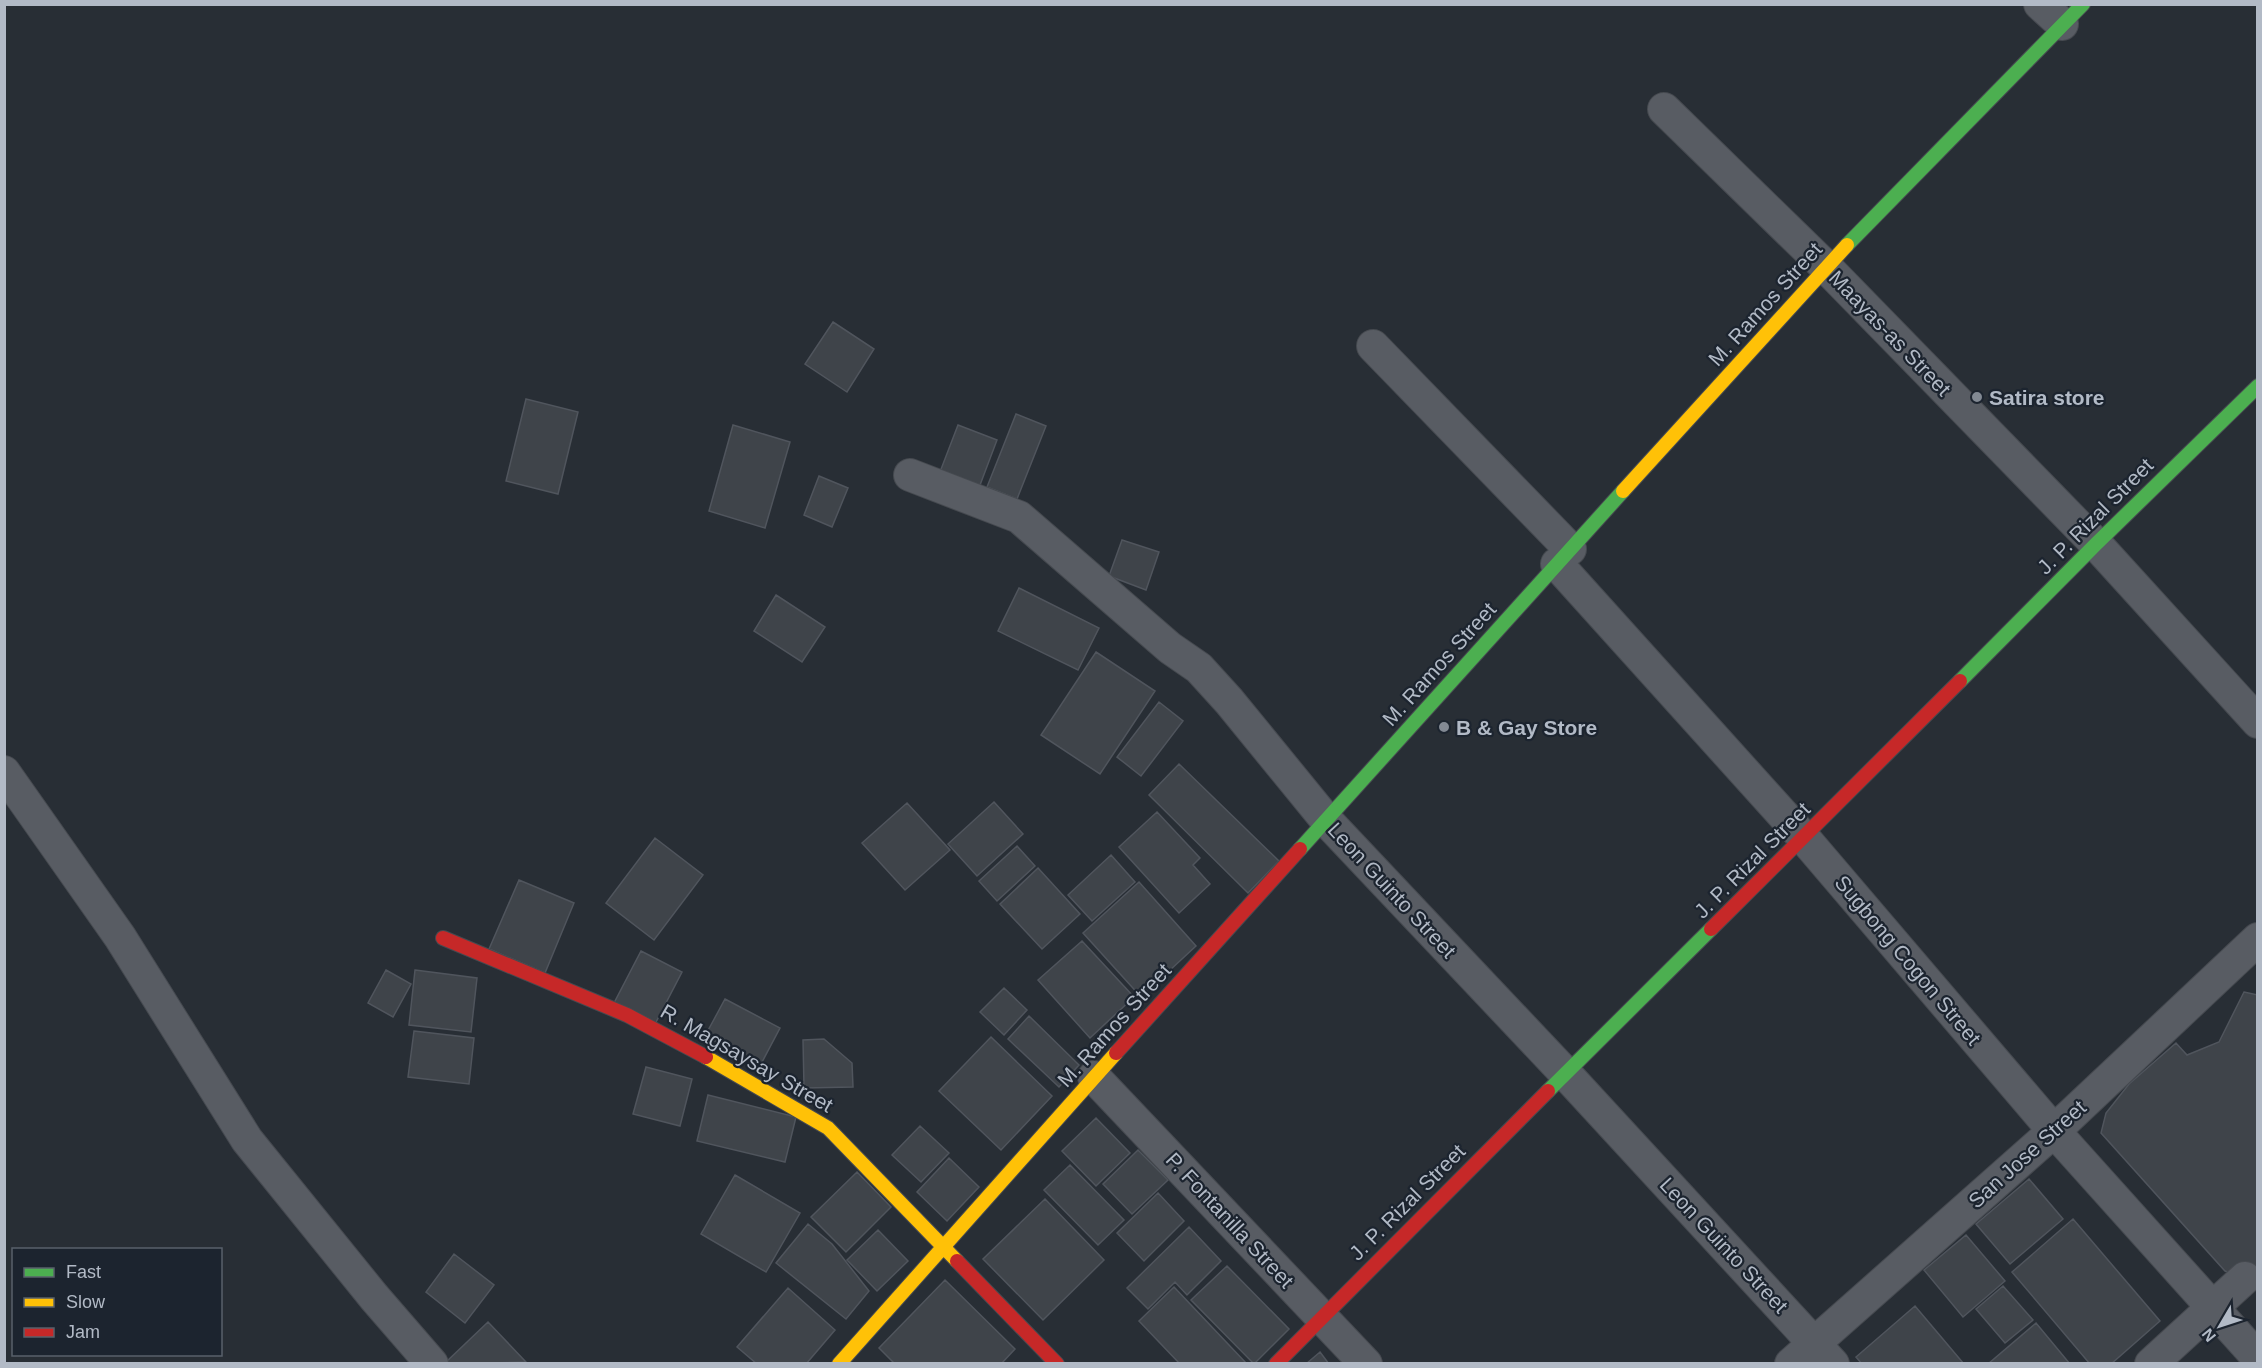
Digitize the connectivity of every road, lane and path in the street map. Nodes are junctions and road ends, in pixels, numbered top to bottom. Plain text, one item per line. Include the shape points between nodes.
1 (2062, 11) edge
2 (1664, 109) dead end
3 (1826, 267) junction
4 (1373, 346) dead end
5 (2258, 386) edge
6 (910, 475) dead end
7 (2096, 544) junction
8 (1563, 557) junction
9 (2258, 722) edge
10 (4, 772) edge
11 (1326, 821) junction
12 (1804, 838) junction
13 (443, 938) dead end
14 (2258, 939) edge
15 (1565, 1073) junction
16 (1094, 1077) junction
17 (2054, 1131) junction
18 (944, 1247) junction
19 (2245, 1278) dead end
20 (2214, 1307) junction
21 (1322, 1318) junction
22 (1824, 1353) edge
23 (2258, 1358) edge
24 (432, 1364) edge
25 (839, 1364) edge
26 (1057, 1364) edge
27 (1276, 1364) edge
28 (1366, 1364) edge
29 (1791, 1364) edge
30 (2151, 1364) edge

1 - 3 street, M. Ramos Street
2 - 3 street, Maayas-as Street
3 - 7 street, Maayas-as Street
3 - 8 street, M. Ramos Street
4 - 8 street, Sugbong Cogon Street
5 - 7 street, J. P. Rizal Street
6 - 11 street, Leon Guinto Street via 1019,517 1198,668
7 - 9 street, Maayas-as Street
7 - 12 street, J. P. Rizal Street
8 - 11 street, M. Ramos Street
8 - 12 street, Sugbong Cogon Street
10 - 24 street via 120,937 247,1140
11 - 15 street, Leon Guinto Street
11 - 16 street, M. Ramos Street
12 - 15 street, J. P. Rizal Street
12 - 17 street, Sugbong Cogon Street
13 - 18 street, R. Magsaysay Street via 627,1015 740,1075 828,1128
14 - 17 street, San Jose Street
15 - 21 street, J. P. Rizal Street
15 - 22 street, Leon Guinto Street
16 - 18 street, M. Ramos Street
16 - 21 street, P. Fontanilla Street
17 - 20 street, Sugbong Cogon Street
17 - 22 street, San Jose Street
18 - 25 street, M. Ramos Street
18 - 26 street, R. Magsaysay Street
19 - 20 street
20 - 23 street, Sugbong Cogon Street
20 - 30 street
21 - 27 street, J. P. Rizal Street
21 - 28 street, P. Fontanilla Street
22 - 29 street, San Jose Street

